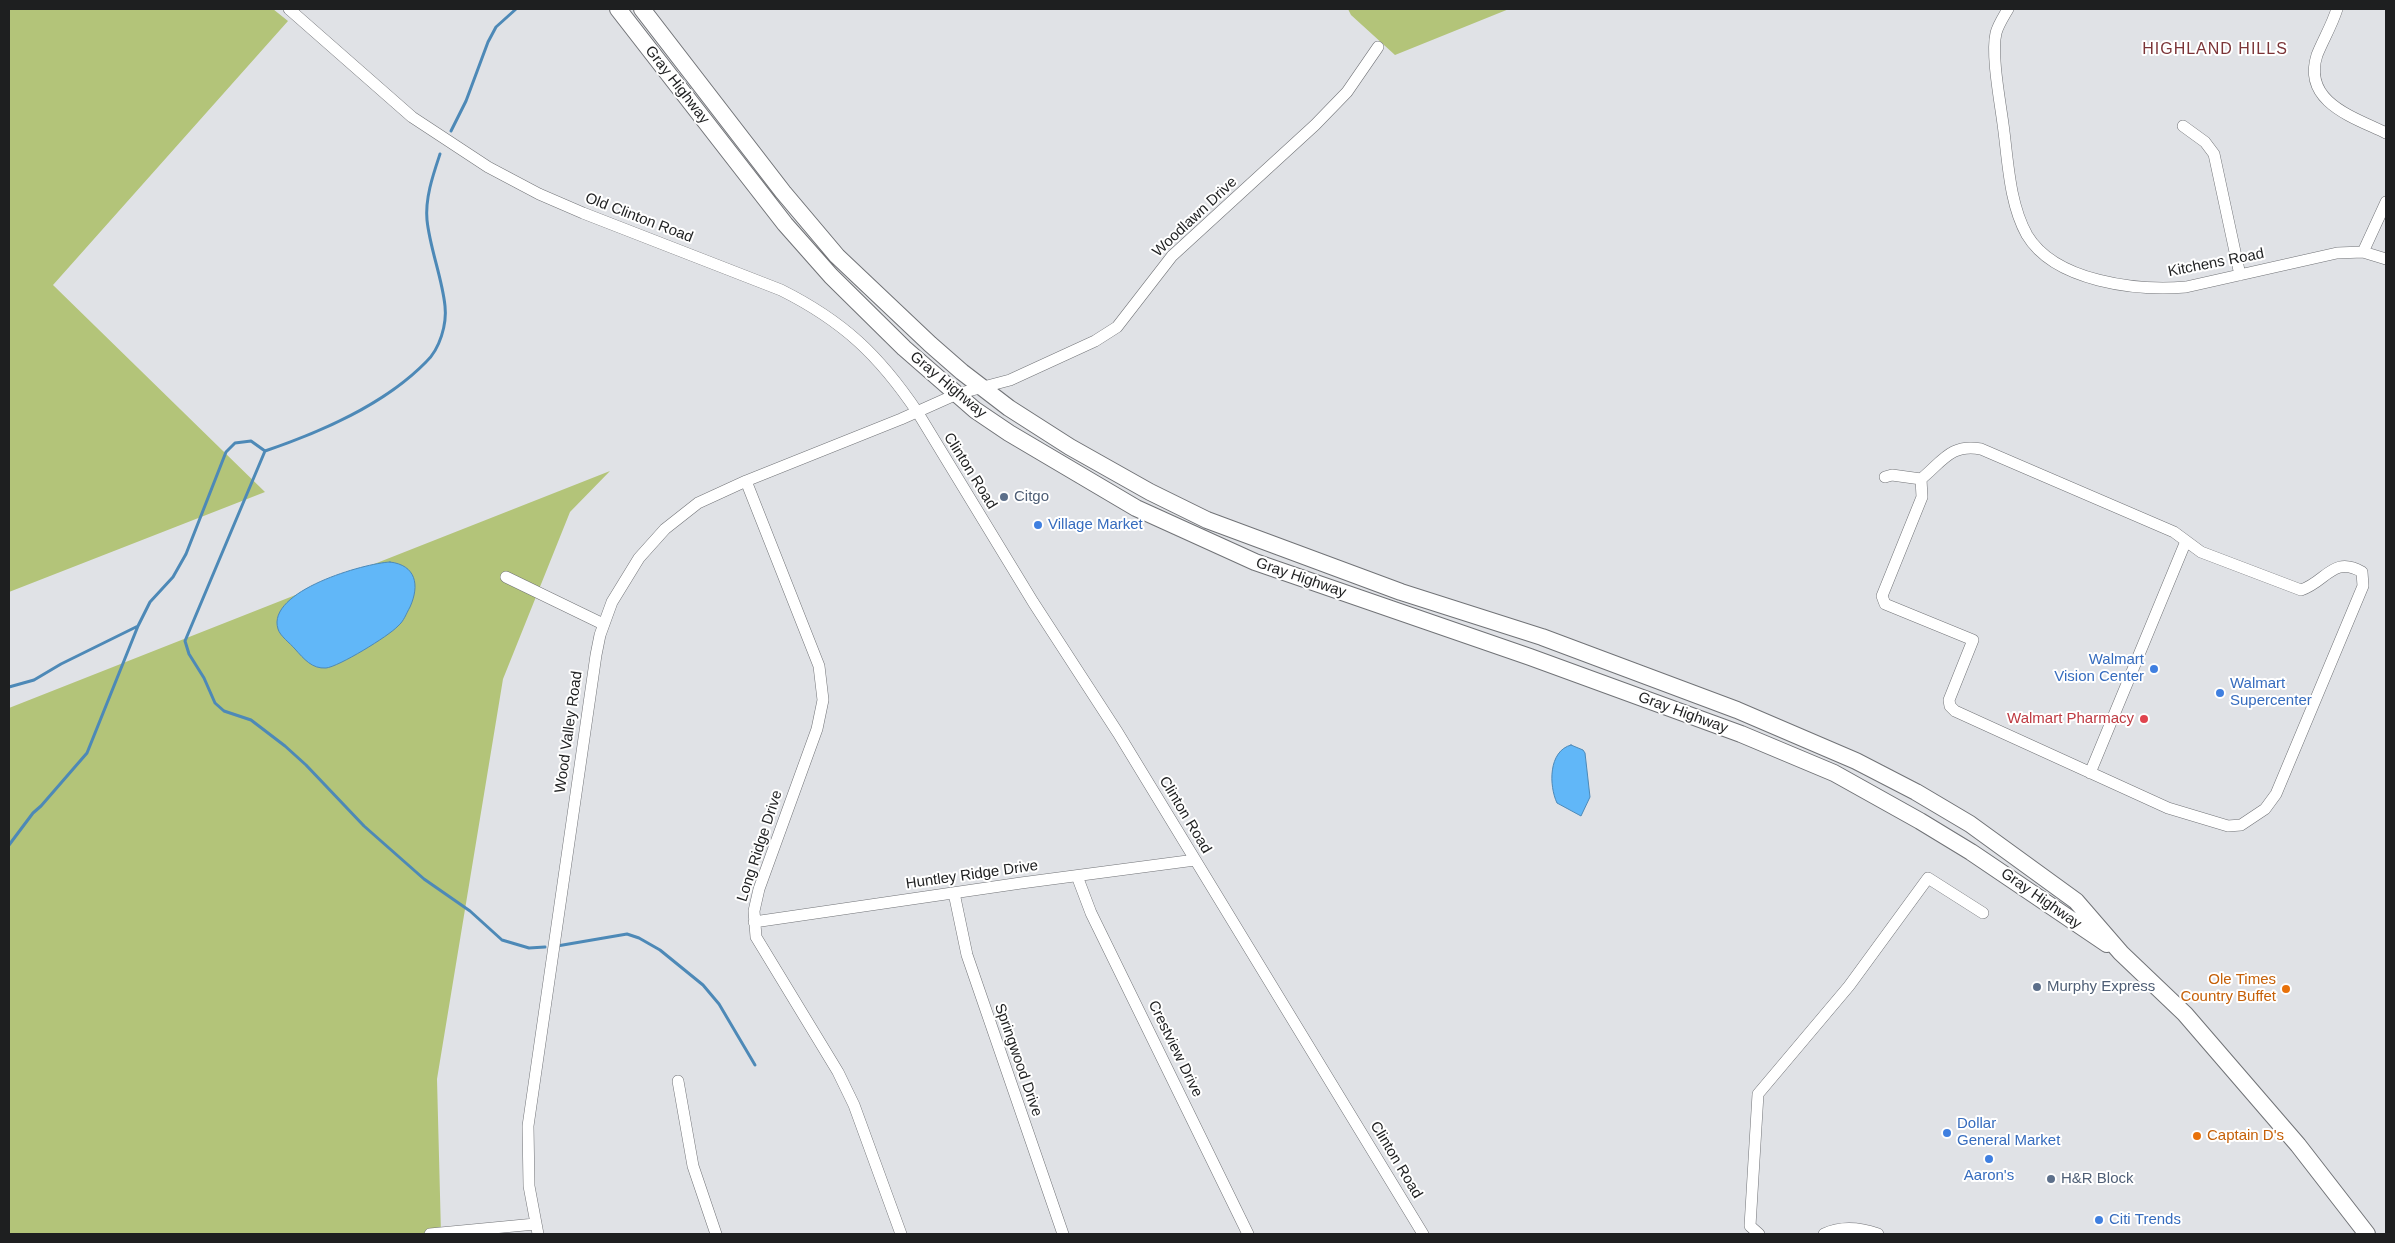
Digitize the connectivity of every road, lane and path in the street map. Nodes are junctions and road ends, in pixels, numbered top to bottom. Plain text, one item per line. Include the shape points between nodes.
1 (289, 9) edge
2 (618, 9) edge
3 (642, 9) edge
4 (2008, 9) edge
5 (2337, 9) edge
6 (1378, 47) dead end
7 (2183, 126) dead end
8 (2386, 133) edge
9 (2386, 202) edge
10 (2363, 252) junction
11 (2386, 259) edge
12 (2240, 275) junction
13 (983, 389) junction
14 (957, 394) junction
15 (918, 413) junction
16 (1885, 477) dead end
17 (1921, 480) junction
18 (746, 481) junction
19 (2186, 541) junction
20 (506, 577) dead end
21 (604, 624) junction
22 (2090, 773) junction
23 (1195, 860) junction
24 (1077, 876) junction
25 (954, 893) junction
26 (1983, 913) dead end
27 (754, 922) junction
28 (2121, 953) junction
29 (678, 1081) dead end
30 (537, 1229) edge
31 (430, 1234) edge
32 (716, 1234) edge
33 (901, 1234) edge
34 (1063, 1234) edge
35 (1248, 1234) edge
36 (1423, 1234) edge
37 (1759, 1234) edge
38 (1824, 1234) edge
39 (1878, 1234) edge
40 (2367, 1234) edge

1 - 15 street, Old Clinton Road via 412,117 488,167 583,213 781,290 809,304 861,342 900,386
2 - 14 highway, Gray Highway via 805,246 850,296
3 - 13 highway, Gray Highway via 783,192 838,256 903,320
4 - 12 street, Kitchens Road via 1996,33 1996,71 2015,206 2028,235 2050,260 2110,283 2165,289
5 - 8 street via 2318,55 2314,72 2316,87 2336,108
6 - 13 street, Woodlawn Drive via 1347,92 1315,125 1172,256 1117,327 1095,341
7 - 12 street via 2205,142 2214,154
9 - 10 street
10 - 11 street, Kitchens Road
10 - 12 street, Kitchens Road via 2336,253
13 - 14 street
13 - 28 highway, Gray Highway via 1070,447 1207,520 1401,592 1542,637 1738,710 1856,761 1970,824 2034,869 2076,901
14 - 15 street
14 - 28 highway, Gray Highway via 1009,433 1093,484 1136,508 1237,554 1733,731 1834,773 1920,820
15 - 18 street, Wood Valley Road
15 - 23 street, Clinton Road
16 - 17 street via 1892,475
17 - 19 street via 1960,448 1981,449 2174,532
17 - 22 street via 1922,497 1882,600 1973,640 1949,700 1955,711
18 - 21 street, Wood Valley Road via 698,503 665,529 623,581
18 - 27 street, Long Ridge Drive via 819,666 823,700 817,729 759,888
19 - 22 street
19 - 22 street via 2201,552 2301,590 2312,587 2329,571 2341,566 2352,566 2362,572 2363,586 2276,794 2265,809 2241,825 2228,826 2168,808
20 - 21 street
21 - 30 street, Wood Valley Road via 596,655 533,1085 528,1156 529,1186
23 - 24 street, Huntley Ridge Drive
23 - 36 street, Clinton Road
24 - 25 street, Huntley Ridge Drive
24 - 35 street, Crestview Drive
25 - 27 street, Huntley Ridge Drive
25 - 34 street, Springwood Drive via 967,955
26 - 37 street via 1928,878 1849,986 1758,1094 1750,1226
27 - 33 street, Long Ridge Drive via 756,937 763,951 823,1046 854,1105
28 - 40 highway, Gray Highway via 2185,1014 2224,1057
29 - 32 street via 693,1166
30 - 31 street
38 - 39 street via 1853,1229

